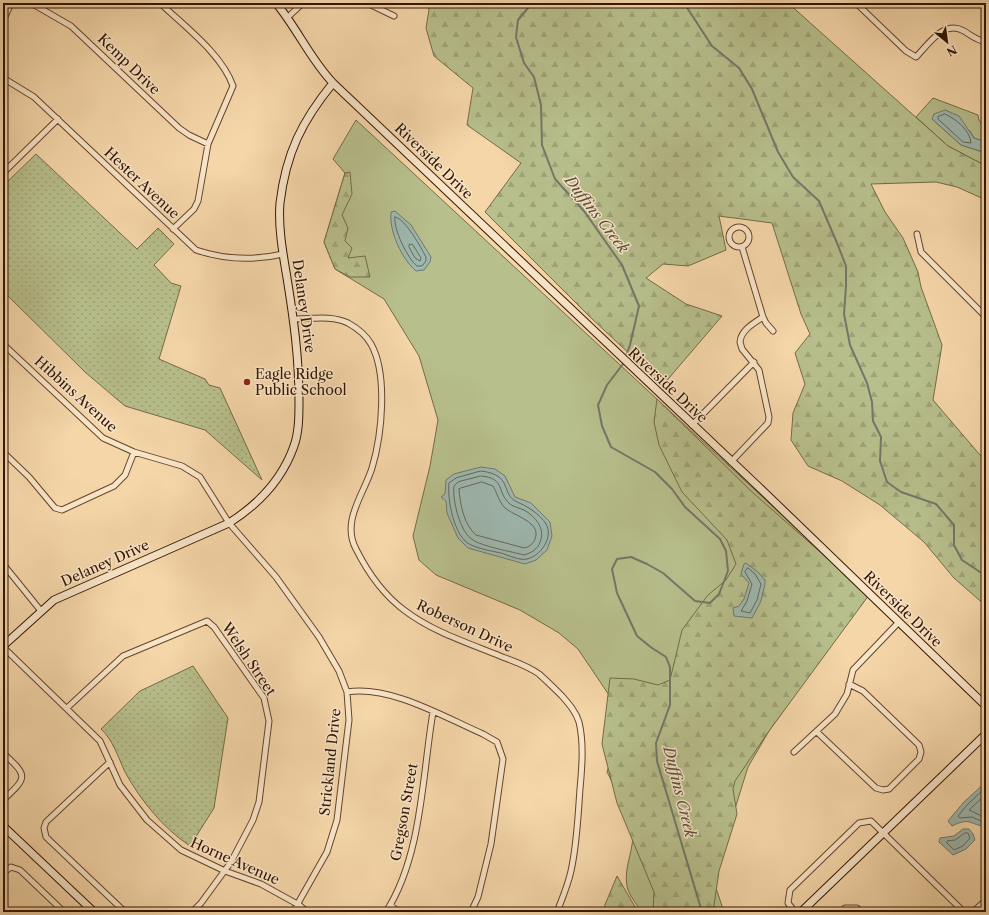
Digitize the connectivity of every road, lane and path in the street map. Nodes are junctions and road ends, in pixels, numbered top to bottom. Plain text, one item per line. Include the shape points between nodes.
1 (11, 3) edge
2 (31, 3) edge
3 (160, 3) edge
4 (276, 3) edge
5 (303, 3) edge
6 (367, 3) edge
7 (859, 4) edge
8 (394, 16) dead end
9 (288, 17) junction
10 (3, 21) edge
11 (986, 42) edge
12 (3, 78) edge
13 (333, 83) junction
14 (58, 119) junction
15 (208, 144) junction
16 (3, 173) edge
17 (173, 229) junction
18 (917, 234) dead end
19 (742, 247) junction
20 (283, 254) junction
21 (986, 317) edge
22 (763, 318) junction
23 (293, 320) junction
24 (773, 331) dead end
25 (3, 344) edge
26 (754, 362) junction
27 (692, 425) junction
28 (3, 452) edge
29 (134, 452) junction
30 (730, 462) junction
31 (229, 523) junction
32 (3, 564) edge
33 (41, 611) junction
34 (898, 623) junction
35 (3, 646) edge
36 (849, 684) junction
37 (347, 692) junction
38 (986, 706) edge
39 (67, 708) junction
40 (433, 712) junction
41 (817, 732) junction
42 (986, 734) edge
43 (794, 752) dead end
44 (3, 753) edge
45 (110, 762) junction
46 (3, 800) edge
47 (3, 826) edge
48 (885, 833) junction
49 (225, 871) junction
50 (3, 873) edge
51 (986, 900) edge
52 (298, 905) junction
53 (390, 905) junction
54 (64, 912) edge
55 (94, 912) edge
56 (125, 912) edge
57 (192, 912) edge
58 (294, 912) edge
59 (307, 912) edge
60 (386, 912) edge
61 (399, 912) edge
62 (471, 912) edge
63 (557, 912) edge
64 (795, 912) edge
65 (801, 912) edge
66 (841, 912) edge
67 (862, 912) edge
68 (964, 912) edge
69 (973, 912) edge

1 - 10 street
2 - 15 street, Kemp Drive via 71,26 179,128
3 - 15 street via 216,57 229,76 232,86
4 - 9 street, Riverside Drive
5 - 9 street
6 - 8 street
7 - 11 street via 906,51 916,57 945,28 952,26 976,40
9 - 13 street, Riverside Drive via 313,58
12 - 14 street, Hester Avenue via 34,97
13 - 20 street, Delaney Drive via 305,121 286,167 280,204
13 - 27 street, Riverside Drive
14 - 16 street
14 - 17 street, Hester Avenue
15 - 17 street via 198,201 194,209
17 - 20 street, Hester Avenue via 196,250 206,254 251,260
18 - 21 street via 921,252
19 - 19 street via 748,242 749,234 744,227 735,226 729,232 728,240 733,246
19 - 22 street
20 - 23 street, Delaney Drive
22 - 24 street
22 - 26 street via 752,324 740,338 742,349
23 - 31 street, Delaney Drive via 299,362 299,421 295,445 273,487
23 - 63 street, Roberson Drive via 330,318 346,322 362,332 375,354 380,374 380,433 372,467 353,513 350,527 355,548 376,580 391,599 421,622 522,664 539,674 571,707 578,721 582,739 575,849 571,873
25 - 29 street, Hibbins Avenue via 103,438
26 - 27 street
26 - 30 street via 759,370 768,423
27 - 30 street, Riverside Drive
28 - 29 street via 29,477 54,508 62,510 114,486 125,475
29 - 31 street, Hibbins Avenue via 168,461 192,472 205,484
30 - 34 street, Riverside Drive
31 - 33 street, Delaney Drive via 54,600
31 - 37 street, Strickland Drive via 276,577 319,637 339,671
32 - 33 street
33 - 35 street, Delaney Drive
34 - 36 street via 853,670
34 - 38 street, Riverside Drive
35 - 39 street, Horne Avenue
36 - 41 street via 843,704
36 - 41 street via 863,691 919,745 922,752 919,759 889,789 880,790
37 - 40 street via 371,691 389,695
37 - 52 street, Strickland Drive via 349,720 337,820 327,852
39 - 45 street, Horne Avenue via 100,741
39 - 49 street, Welsh Street via 123,656 206,621 214,627 264,698 269,720 259,802 249,830
40 - 53 street, Gregson Street via 416,831 405,871
40 - 62 street via 497,742 503,759 491,844 478,897
41 - 43 street
42 - 48 street
44 - 46 street via 19,768 22,776 21,784
45 - 49 street, Horne Avenue via 120,785 147,820 181,850
45 - 56 street via 46,822 44,828 46,837
47 - 55 street
48 - 64 street via 871,821 859,823 790,890 788,903
48 - 65 street
48 - 68 street
49 - 52 street, Horne Avenue via 261,884
49 - 57 street
50 - 54 street via 12,867 20,870
51 - 69 street
52 - 58 street, Strickland Drive
52 - 59 street, Horne Avenue
53 - 60 street, Gregson Street
53 - 61 street
66 - 67 street via 845,908 857,908

